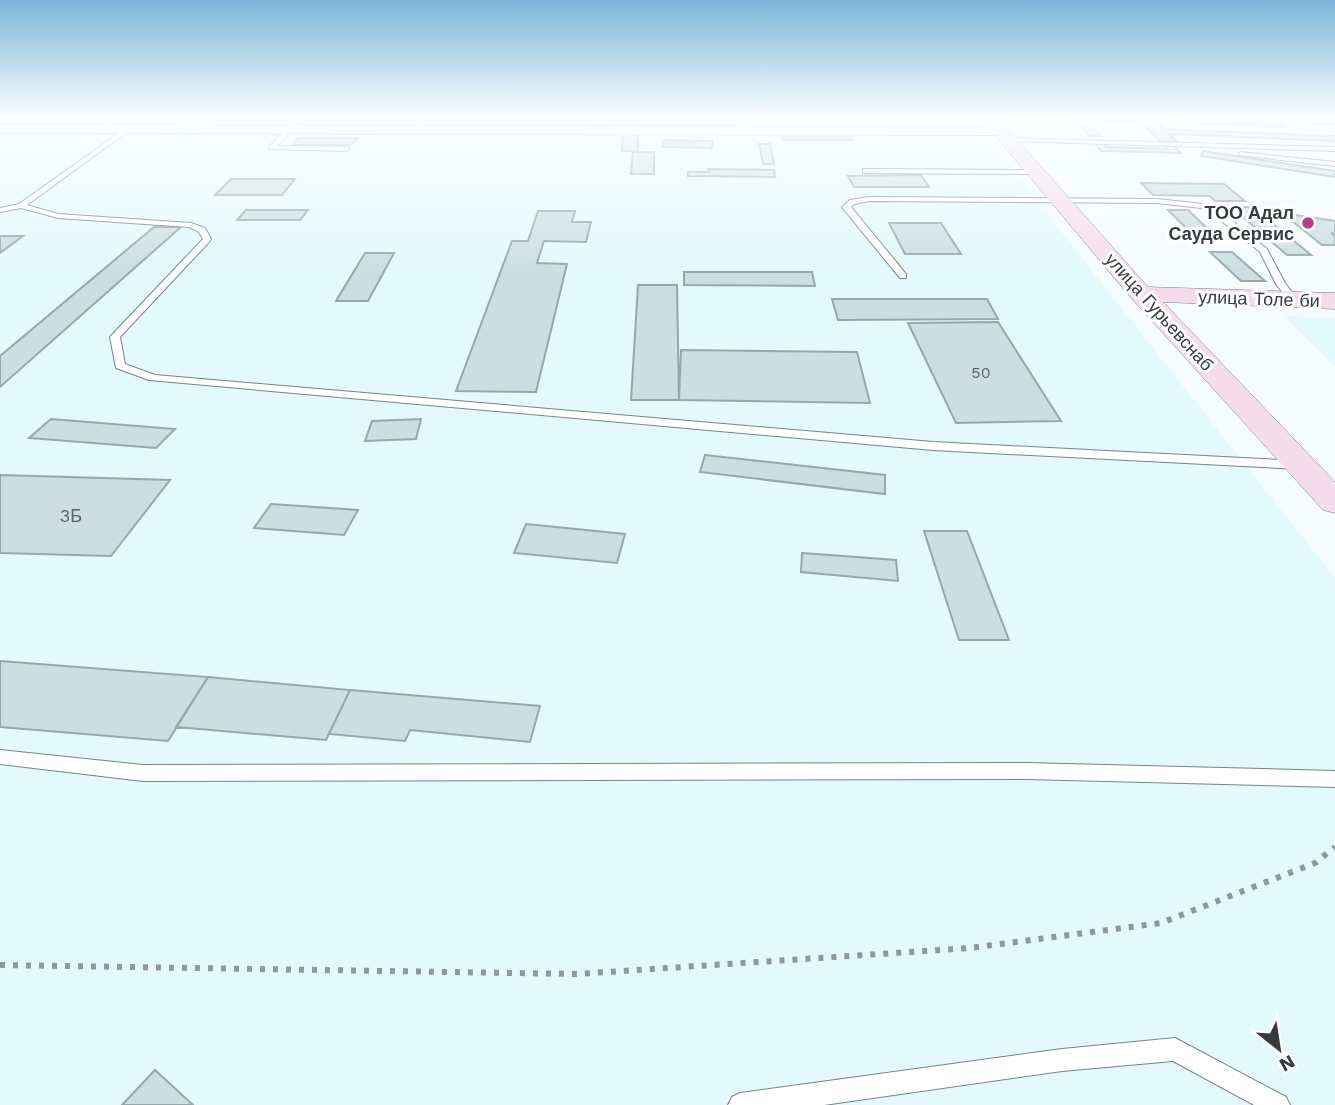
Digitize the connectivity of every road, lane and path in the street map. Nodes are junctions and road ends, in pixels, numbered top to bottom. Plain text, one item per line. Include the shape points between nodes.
1 (73, 169) edge
2 (1032, 169) edge
3 (866, 171) dead end
4 (1036, 173) junction
5 (1060, 201) junction
6 (21, 206) junction
7 (0, 210) edge
8 (902, 276) dead end
9 (1141, 294) junction
10 (1293, 300) junction
11 (1335, 301) edge
12 (1302, 465) junction
13 (1335, 502) edge
14 (0, 757) edge
15 (1335, 779) edge
16 (1335, 847) edge
17 (0, 965) edge
18 (740, 1105) edge
19 (1278, 1105) edge

1 - 6 lane
2 - 4 street, улица Гурьевснаб
3 - 4 lane
4 - 5 street, улица Гурьевснаб
5 - 8 lane via 853,201 846,207
5 - 9 street, улица Гурьевснаб
5 - 10 lane via 1203,206 1264,251
6 - 7 lane
6 - 12 lane via 58,216 191,225 202,230 207,239 116,337 120,366 153,378 933,446
9 - 10 street, улица Толе би
9 - 12 street, улица Гурьевснаб
10 - 11 street, улица Толе би
12 - 13 street, улица Гурьевснаб
14 - 15 lane via 142,773 1027,771
16 - 17 path via 1315,863 1161,923 970,948 577,974
18 - 19 lane via 1062,1060 1175,1049

